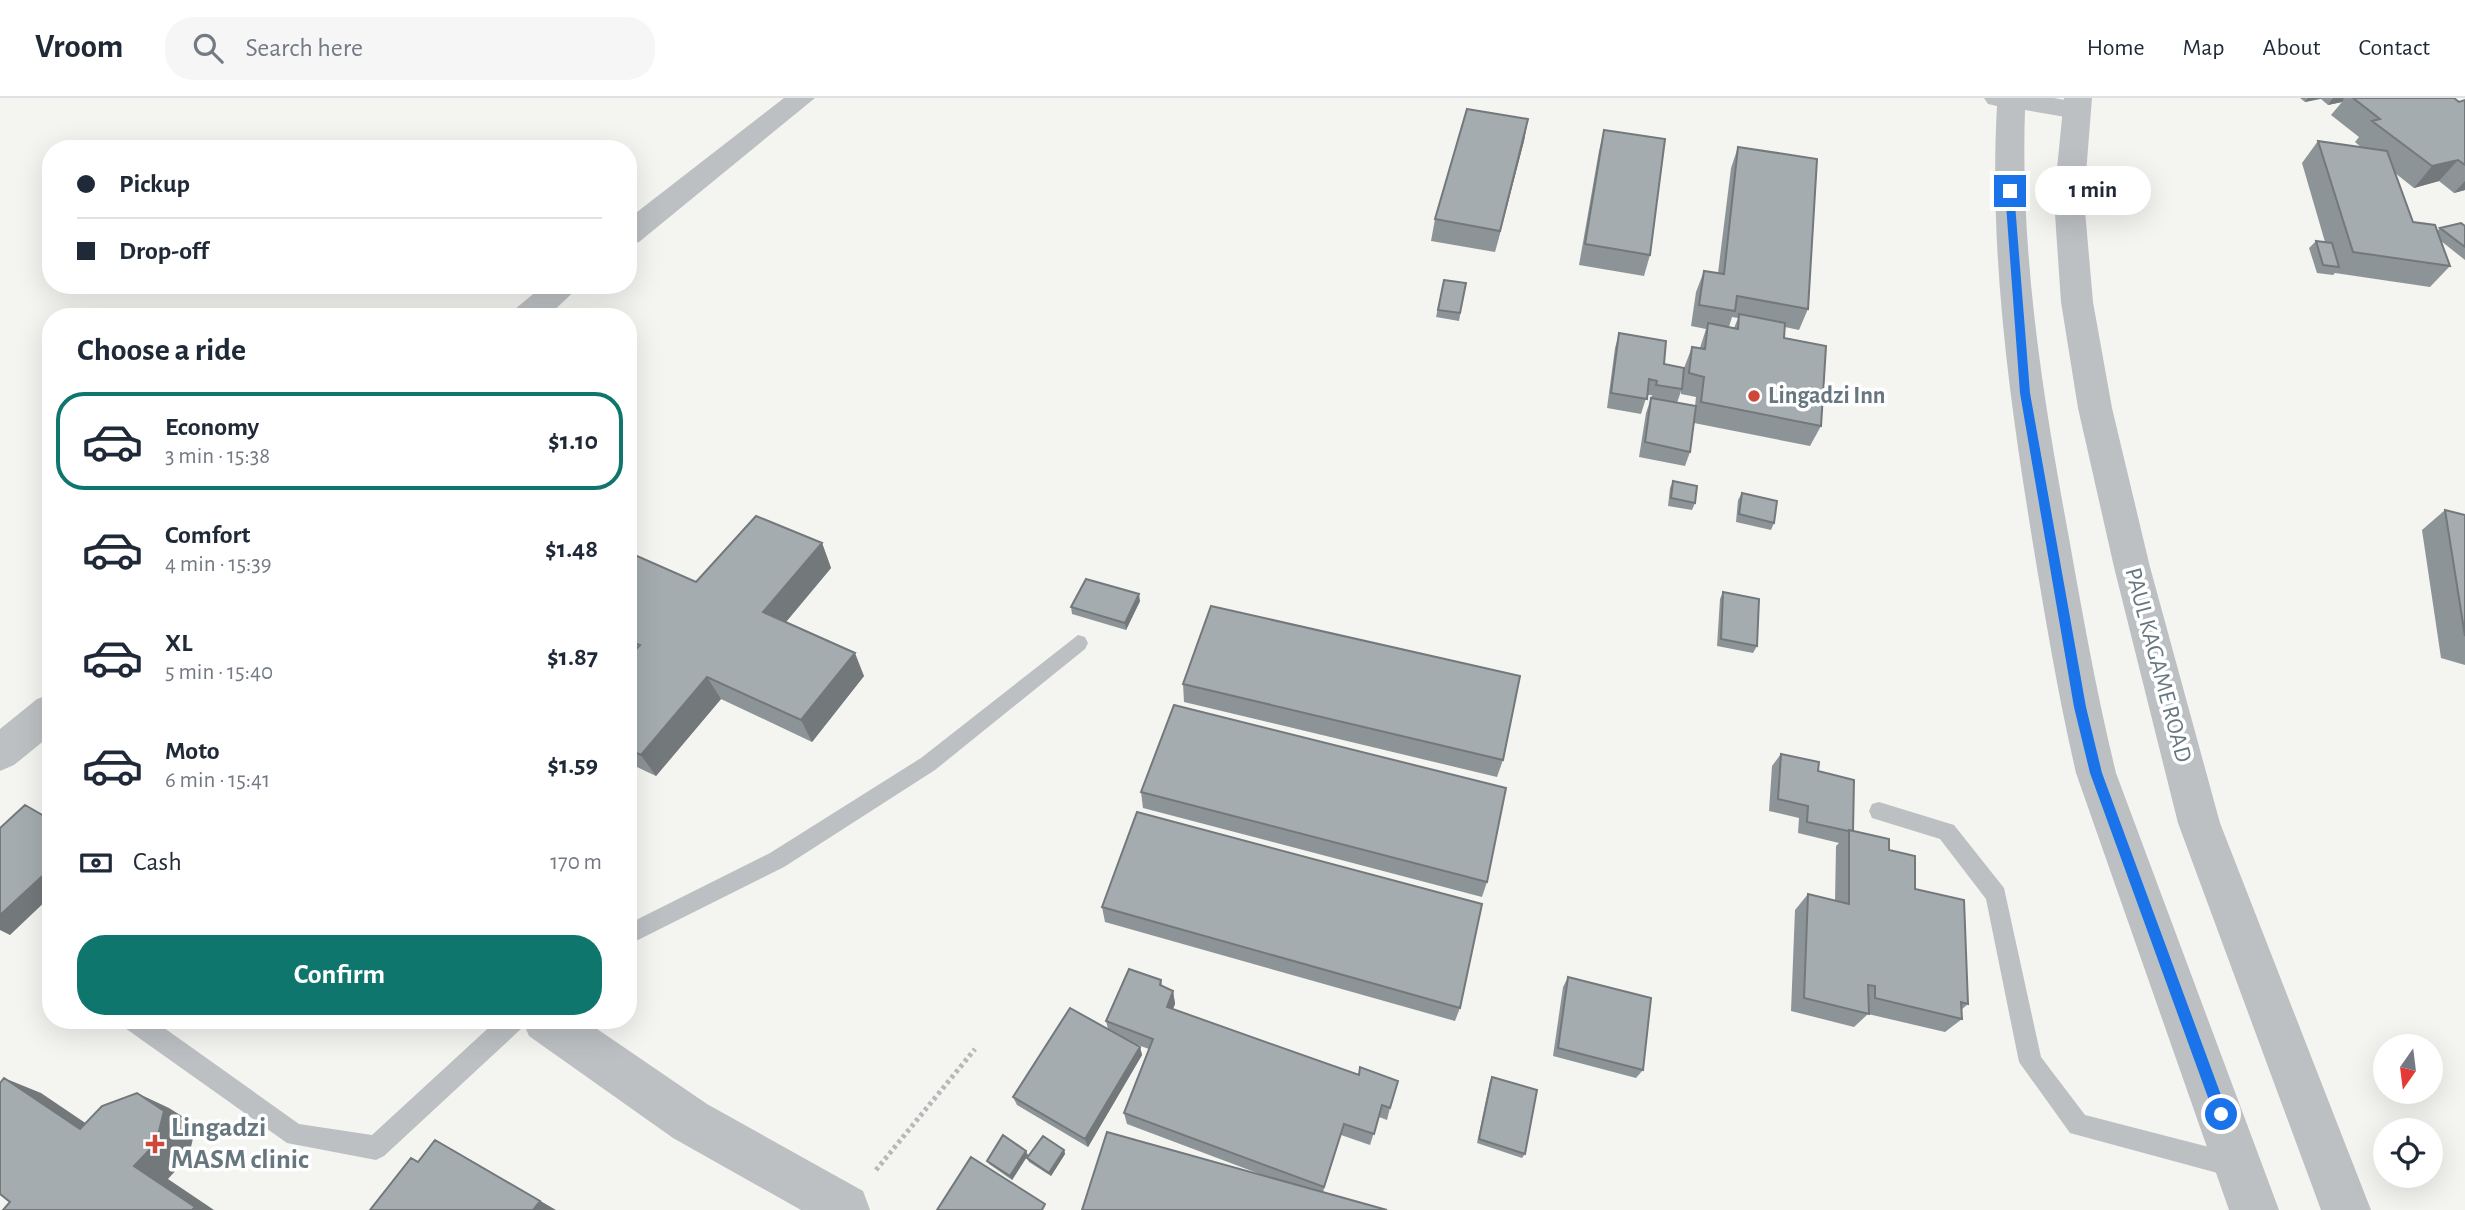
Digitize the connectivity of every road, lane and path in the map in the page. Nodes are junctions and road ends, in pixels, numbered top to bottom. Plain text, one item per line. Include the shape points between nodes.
1 (801, 98) edge
2 (2006, 99) edge
3 (2078, 104) edge
4 (637, 228) edge
5 (554, 294) edge
6 (537, 308) edge
7 (1078, 643) dead end
8 (42, 718) edge
9 (0, 753) edge
10 (1879, 811) dead end
11 (637, 930) edge
12 (146, 1029) edge
13 (504, 1029) edge
14 (558, 1029) edge
15 (975, 1049) dead end
16 (2240, 1167) junction
17 (846, 1208) joint
18 (2254, 1210) edge
19 (2346, 1210) edge

1 - 4 street
2 - 3 street
2 - 16 street via 2025,393 2080,707 2096,773
3 - 19 street, PAUL KAGAME ROAD via 2069,199 2077,302 2095,408 2132,567 2199,823
5 - 6 street
7 - 11 lane via 928,764 777,860
8 - 9 street
10 - 16 lane via 1947,832 1996,895 2031,1062 2078,1125
12 - 13 lane via 295,1136 376,1149
14 - 17 street via 690,1121
15 - 17 path
16 - 18 street

